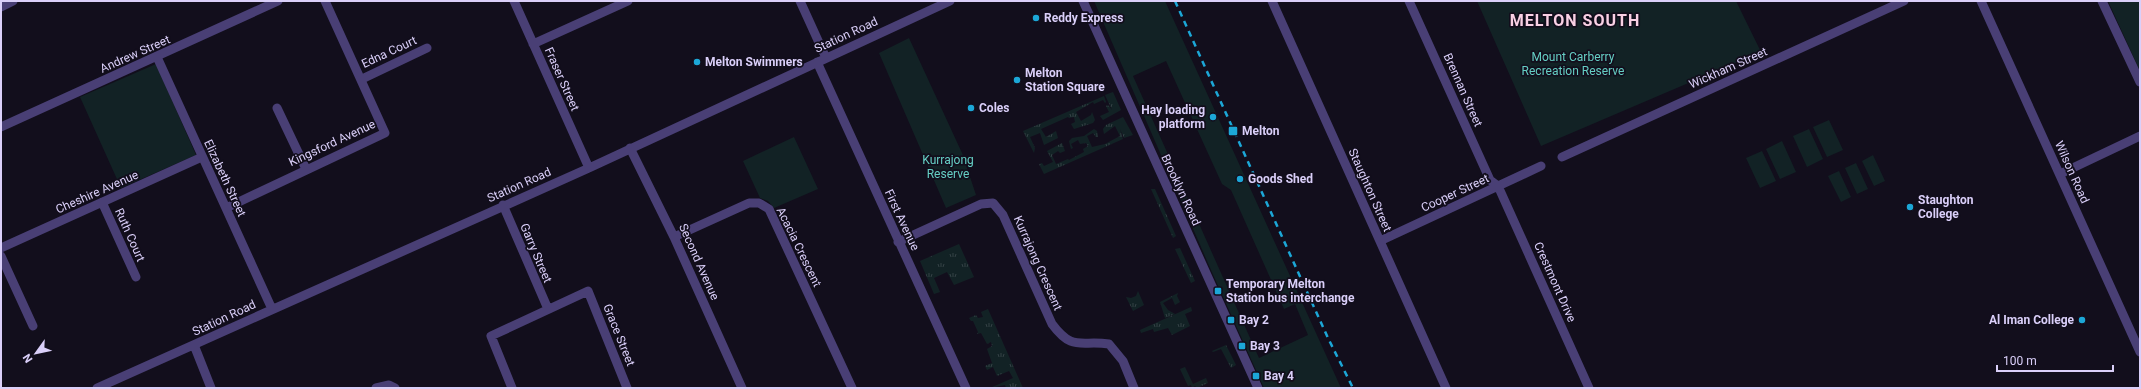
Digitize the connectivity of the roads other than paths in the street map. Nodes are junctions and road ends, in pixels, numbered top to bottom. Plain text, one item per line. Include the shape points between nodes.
1 (13, 1) edge
2 (278, 1) edge
3 (325, 1) edge
4 (514, 1) edge
5 (628, 1) edge
6 (800, 1) edge
7 (950, 1) edge
8 (1083, 1) edge
9 (1272, 1) edge
10 (1409, 1) edge
11 (1904, 1) edge
12 (1981, 1) edge
13 (2102, 1) edge
14 (260, 5) edge
15 (1, 7) edge
16 (533, 44) junction
17 (427, 48) dead end
18 (157, 57) junction
19 (826, 58) junction
20 (817, 62) junction
21 (362, 79) junction
22 (2140, 82) edge
23 (277, 108) dead end
24 (1, 127) edge
25 (2140, 136) edge
26 (630, 148) junction
27 (202, 157) junction
28 (1562, 157) dead end
29 (1541, 166) dead end
30 (589, 168) junction
31 (306, 169) junction
32 (2060, 174) junction
33 (1498, 186) junction
34 (102, 202) junction
35 (503, 206) junction
36 (226, 208) junction
37 (674, 237) junction
38 (1380, 241) junction
39 (898, 242) junction
40 (1, 248) edge
41 (1, 256) edge
42 (136, 278) dead end
43 (272, 309) junction
44 (548, 309) junction
45 (33, 326) dead end
46 (194, 345) junction
47 (2140, 352) edge
48 (97, 388) edge
49 (211, 388) edge
50 (376, 388) edge
51 (394, 388) edge
52 (512, 388) edge
53 (627, 388) edge
54 (742, 388) edge
55 (852, 388) edge
56 (966, 388) edge
57 (1134, 388) edge
58 (1258, 388) edge
59 (1446, 388) edge
60 (1589, 388) edge

1 - 15 street
2 - 14 street, Andrew Street
3 - 21 street, Kingsford Avenue
4 - 16 street, Fraser Street
5 - 16 street
6 - 19 street
7 - 19 street, Station Road
8 - 58 street, Brooklyn Road
9 - 38 street, Staughton Street
10 - 33 street, Brennan Street via 1490,180
11 - 28 street, Wickham Street
12 - 32 street, Wilson Road
13 - 22 street
14 - 18 street, Andrew Street
16 - 30 street, Fraser Street
17 - 21 street, Edna Court
18 - 24 street, Andrew Street
18 - 27 street, Elizabeth Street
19 - 20 street, Station Road
20 - 26 street, Station Road
20 - 39 street, First Avenue
21 - 31 street, Kingsford Avenue via 385,133
23 - 31 street
25 - 32 street
26 - 30 street, Station Road
26 - 37 street, Second Avenue
27 - 34 street, Cheshire Avenue
27 - 36 street, Elizabeth Street
29 - 33 street, Cooper Street
30 - 35 street, Station Road
31 - 36 street, Kingsford Avenue
32 - 47 street, Wilson Road
33 - 38 street, Cooper Street
33 - 60 street, Crestmont Drive
34 - 40 street, Cheshire Avenue
34 - 42 street, Ruth Court
35 - 43 street, Station Road
35 - 44 street, Garry Street
36 - 43 street, Elizabeth Street
37 - 54 street, Second Avenue
37 - 55 street, Acacia Crescent via 749,203 759,203 769,209
38 - 59 street, Staughton Street
39 - 56 street, First Avenue
39 - 57 street, Kurrajong Crescent via 981,204 993,203 1003,215 1052,324 1062,337 1078,344 1109,344 1123,361
41 - 45 street
43 - 46 street, Station Road
44 - 52 street via 491,336
44 - 53 street, Grace Street via 588,291
46 - 48 street, Station Road
46 - 49 street
50 - 51 street via 389,385

